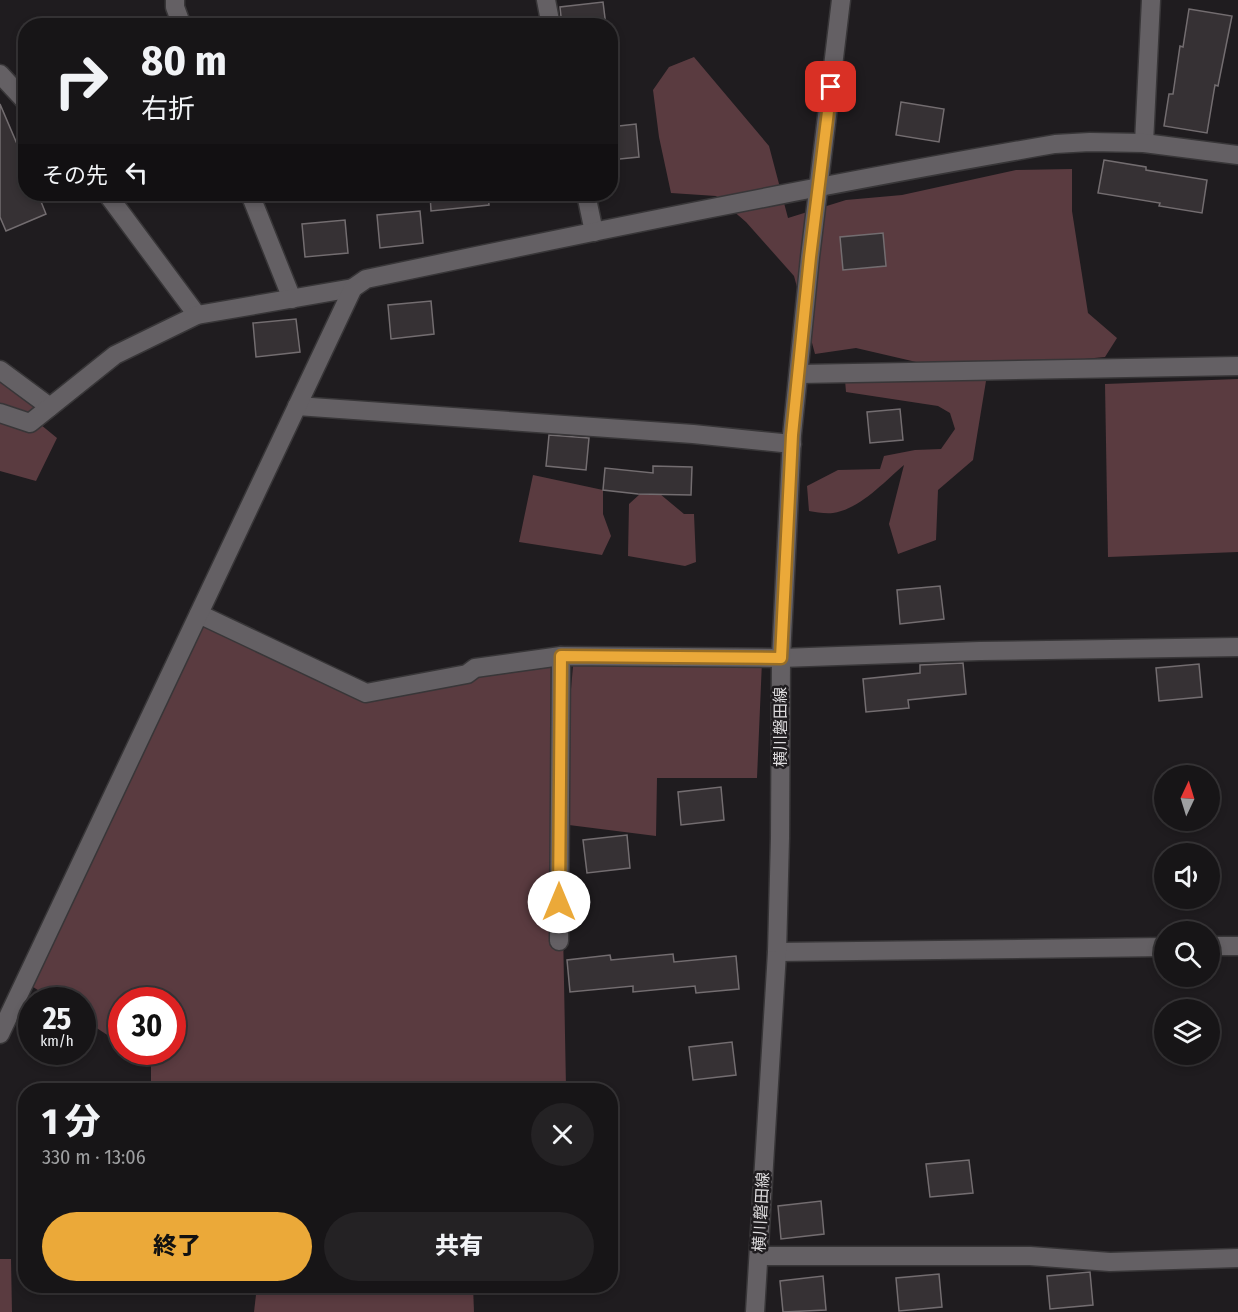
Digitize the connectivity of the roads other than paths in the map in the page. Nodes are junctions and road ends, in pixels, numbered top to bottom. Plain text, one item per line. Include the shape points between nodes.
1 (175, 0) edge
2 (546, 0) edge
3 (841, 0) edge
4 (1151, 0) edge
5 (179, 18) edge
6 (549, 18) edge
7 (0, 74) edge
8 (18, 93) edge
9 (1144, 143) junction
10 (1238, 154) edge
11 (820, 185) junction
12 (112, 201) edge
13 (252, 201) edge
14 (587, 201) edge
15 (594, 232) junction
16 (353, 288) junction
17 (292, 299) junction
18 (196, 315) junction
19 (1238, 366) edge
20 (0, 370) edge
21 (799, 374) junction
22 (297, 406) junction
23 (50, 407) junction
24 (0, 413) edge
25 (792, 444) junction
26 (199, 614) junction
27 (1238, 647) edge
28 (561, 656) junction
29 (781, 658) junction
30 (559, 941) dead end
31 (1220, 946) edge
32 (1238, 946) edge
33 (1154, 947) edge
34 (777, 952) junction
35 (0, 1034) edge
36 (759, 1256) junction
37 (1238, 1258) edge
38 (755, 1312) edge

1 - 5 street
2 - 6 street
3 - 11 street, 横川磐田線
4 - 9 street
7 - 8 street
9 - 10 street
9 - 11 street via 1055,144
11 - 15 street
11 - 21 street, 横川磐田線
12 - 18 street
13 - 17 street
14 - 15 street
15 - 16 street via 366,279
16 - 17 street
16 - 22 street
17 - 18 street
18 - 23 street via 115,355
19 - 21 street
20 - 23 street
21 - 25 street, 横川磐田線
22 - 25 street
22 - 26 street
23 - 24 street via 30,423
25 - 29 street, 横川磐田線
26 - 28 street via 366,693 466,674 475,668
26 - 35 street
27 - 29 street
28 - 29 street
28 - 30 street
29 - 34 street, 横川磐田線
31 - 32 street
33 - 34 street
34 - 36 street, 横川磐田線
36 - 37 street via 1030,1256 1110,1262
36 - 38 street, 横川磐田線

